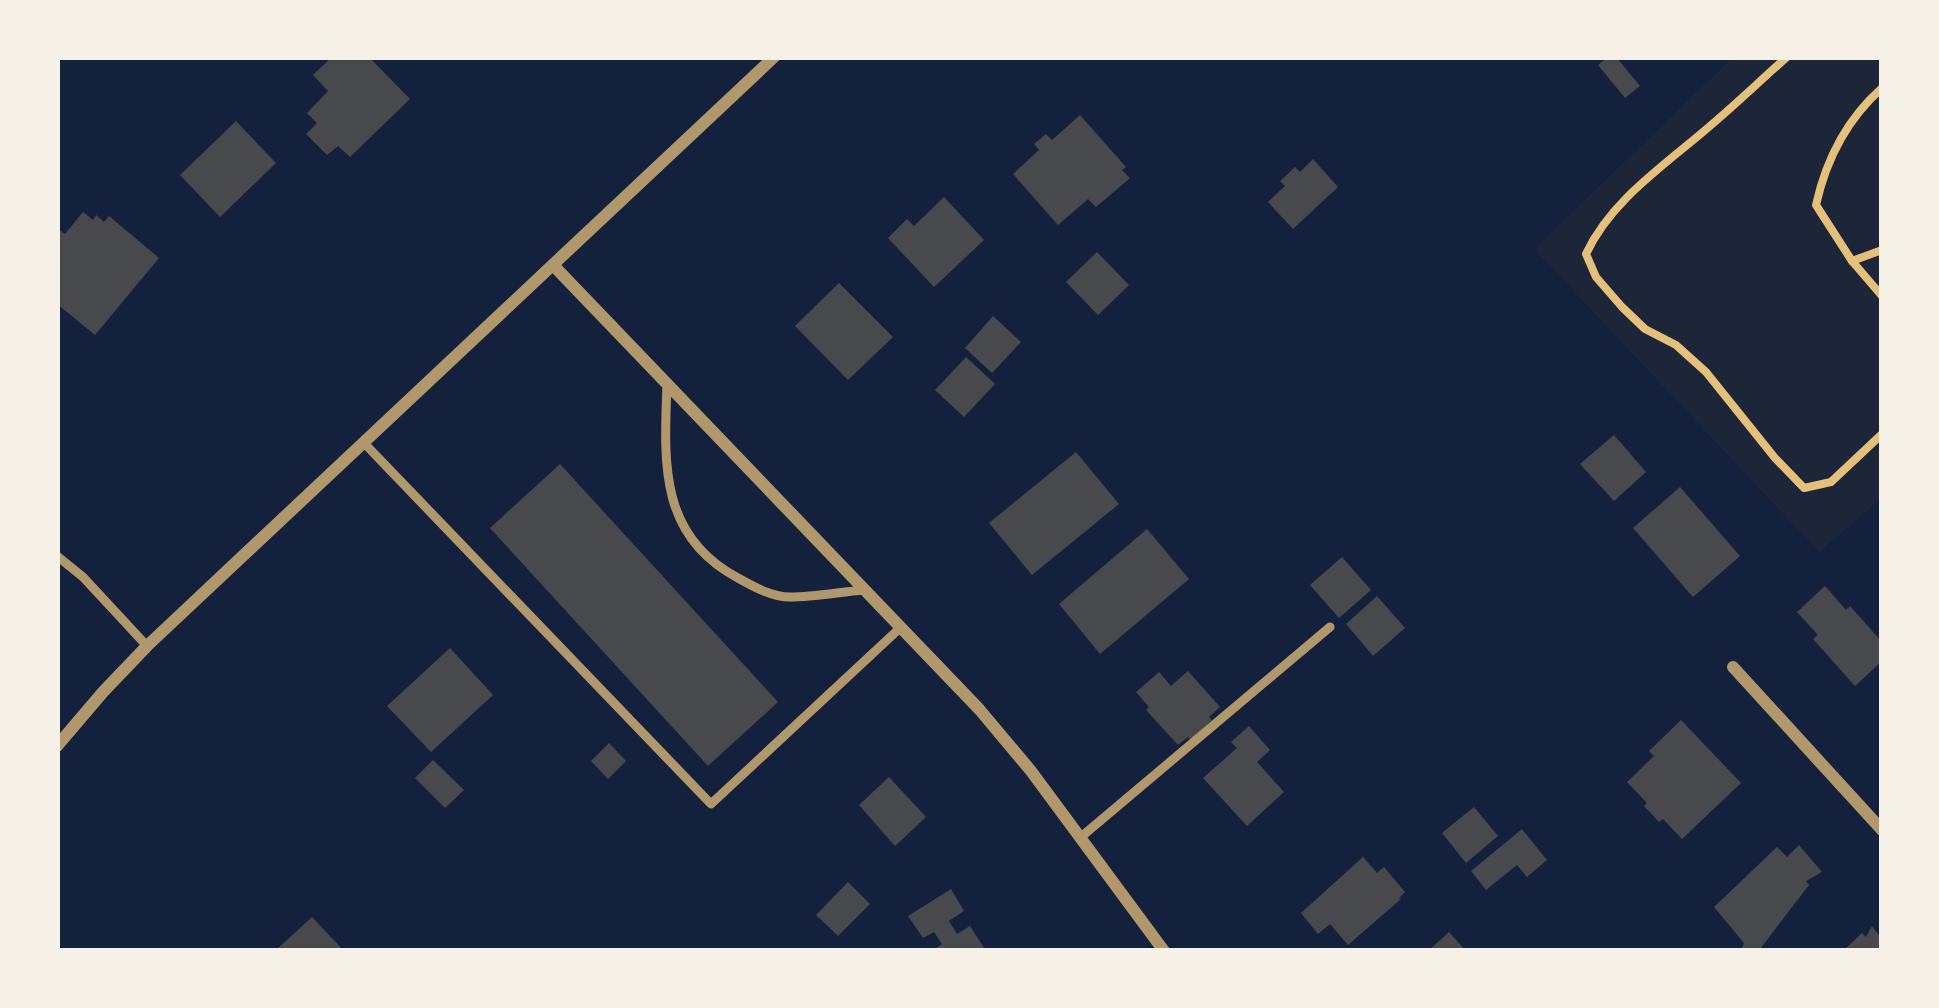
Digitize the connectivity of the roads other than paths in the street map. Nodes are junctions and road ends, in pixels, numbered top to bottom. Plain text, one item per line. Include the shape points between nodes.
1 (774, 57) edge
2 (553, 265) junction
3 (667, 384) junction
4 (364, 443) junction
5 (57, 556) edge
6 (864, 590) junction
7 (1330, 627) dead end
8 (900, 628) junction
9 (147, 646) junction
10 (1733, 667) dead end
11 (57, 746) edge
12 (1882, 830) edge
13 (1081, 837) junction
14 (1163, 951) edge

1 - 2 street
2 - 3 street
2 - 4 street
3 - 6 street
3 - 6 lane via 668,485 696,548 720,569 786,597
4 - 8 lane via 711,804
4 - 9 street
5 - 9 lane
6 - 8 street
7 - 13 lane
8 - 13 street via 979,709
9 - 11 street
10 - 12 street
13 - 14 street

